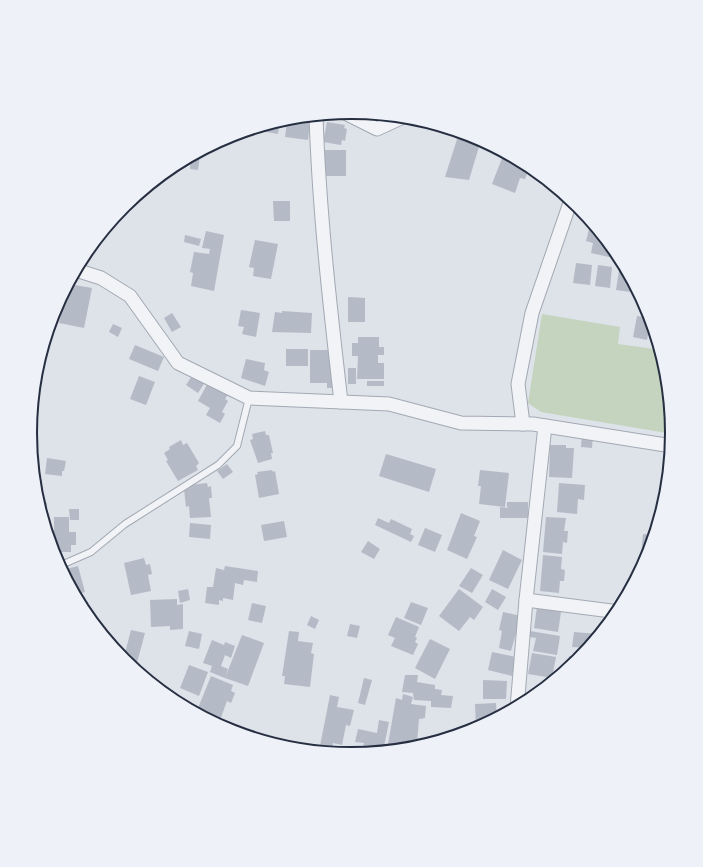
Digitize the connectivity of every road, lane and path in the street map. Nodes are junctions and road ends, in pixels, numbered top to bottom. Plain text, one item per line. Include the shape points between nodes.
1 (358, 119) edge
2 (316, 121) edge
3 (392, 122) edge
4 (569, 206) edge
5 (82, 272) edge
6 (249, 398) junction
7 (341, 402) junction
8 (523, 424) junction
9 (545, 426) junction
10 (665, 445) edge
11 (65, 563) edge
12 (526, 600) junction
13 (611, 611) edge
14 (518, 700) edge

1 - 3 street via 377,129
2 - 7 street via 320,201
4 - 8 street via 532,313 518,384
5 - 6 street via 101,278 130,296 178,363
6 - 7 street
6 - 11 lane via 237,446 218,465 125,524 91,552
7 - 8 street via 389,404 460,423
8 - 9 street
9 - 10 street
9 - 12 street
12 - 13 street
12 - 14 street

